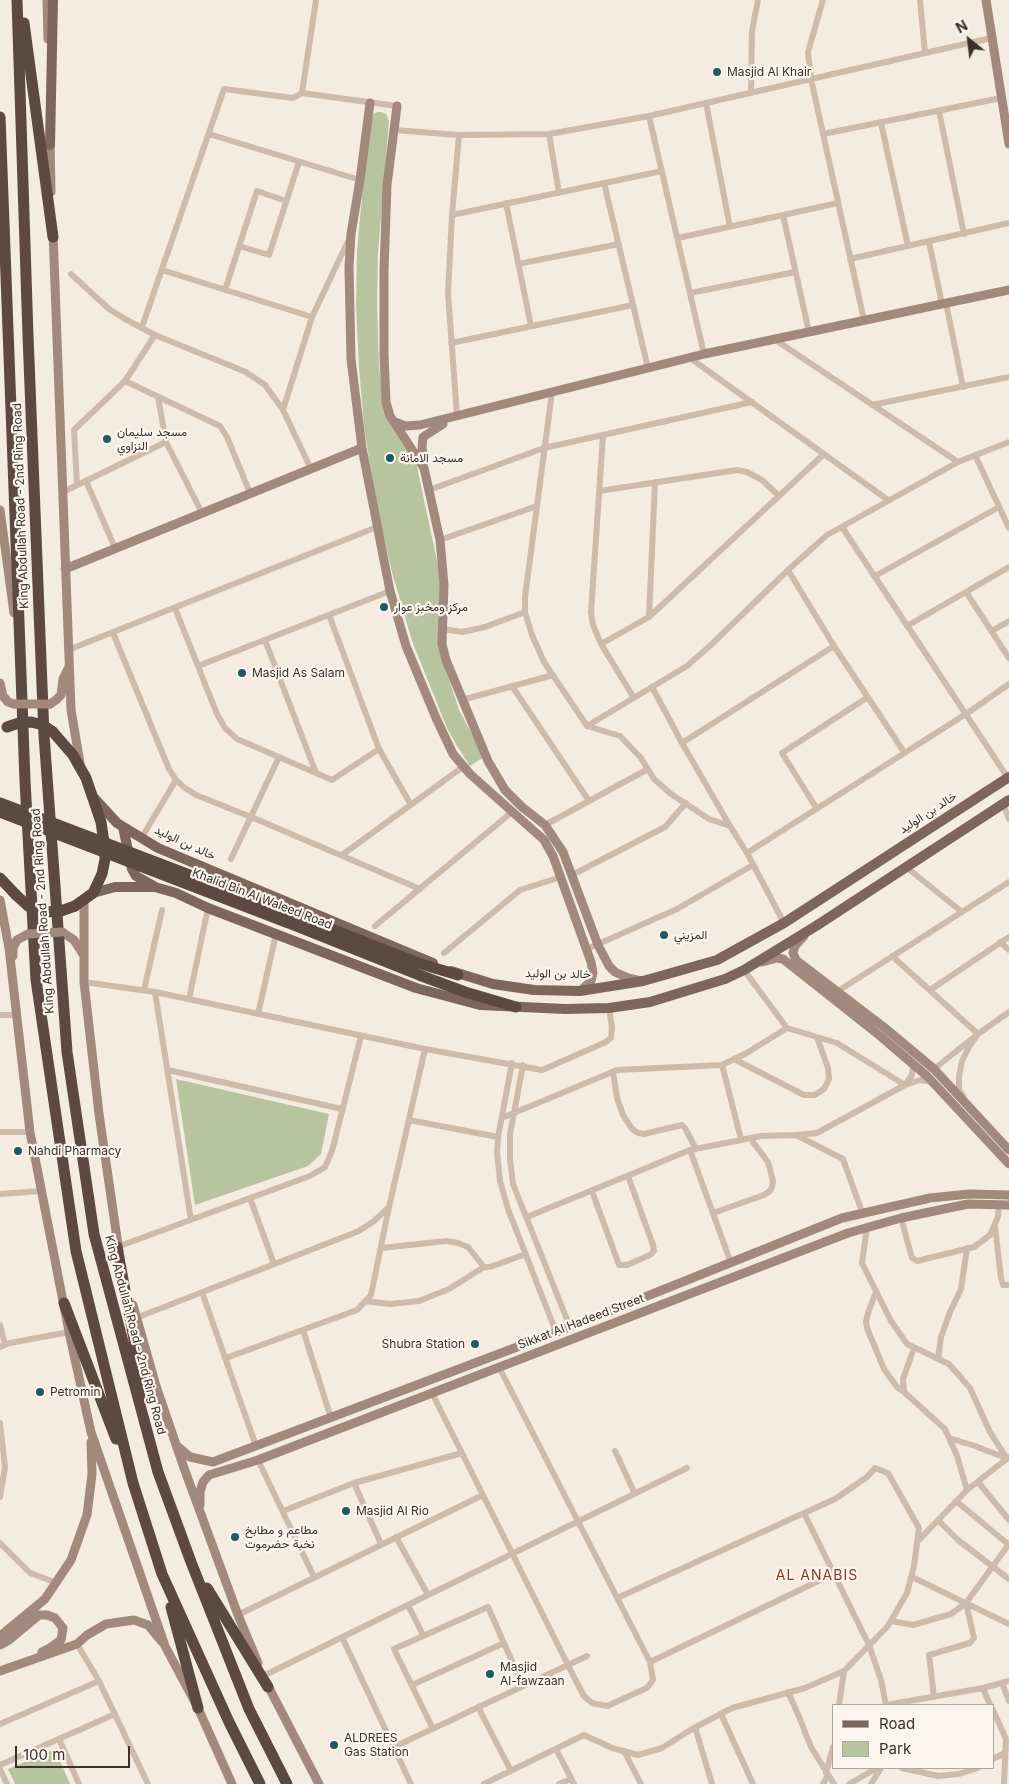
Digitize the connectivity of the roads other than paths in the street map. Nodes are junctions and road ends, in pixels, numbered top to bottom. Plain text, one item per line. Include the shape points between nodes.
1 (19, 0) edge
2 (47, 0) edge
3 (53, 0) edge
4 (316, 0) edge
5 (758, 0) edge
6 (823, 0) edge
7 (920, 0) edge
8 (986, 0) edge
9 (991, 38) junction
10 (926, 53) junction
11 (811, 79) junction
12 (751, 92) junction
13 (302, 93) junction
14 (1001, 98) junction
15 (706, 103) junction
16 (370, 104) junction
17 (397, 106) joint
18 (939, 110) junction
19 (650, 116) junction
20 (0, 118) edge
21 (881, 122) junction
22 (394, 130) junction
23 (209, 134) junction
24 (549, 134) junction
25 (823, 134) junction
26 (459, 135) junction
27 (1009, 144) edge
28 (50, 145) junction
29 (299, 162) junction
30 (662, 171) junction
31 (360, 180) junction
32 (604, 183) junction
33 (559, 193) junction
34 (286, 200) junction
35 (838, 203) junction
36 (506, 204) junction
37 (452, 215) junction
38 (783, 215) junction
39 (1009, 223) edge
40 (730, 227) junction
41 (351, 234) junction
42 (964, 234) junction
43 (53, 237) junction
44 (678, 238) junction
45 (929, 242) junction
46 (618, 244) junction
47 (239, 246) junction
48 (908, 246) junction
49 (850, 259) junction
50 (518, 264) junction
51 (162, 270) junction
52 (795, 272) junction
53 (71, 274) dead end
54 (226, 290) junction
55 (1009, 290) edge
56 (690, 293) junction
57 (944, 303) junction
58 (633, 305) junction
59 (312, 316) junction
60 (864, 320) junction
61 (531, 326) junction
62 (142, 327) junction
63 (808, 332) junction
64 (155, 335) junction
65 (774, 339) junction
66 (451, 343) junction
67 (704, 354) junction
68 (690, 358) junction
69 (648, 368) junction
70 (1009, 377) edge
71 (125, 381) junction
72 (963, 387) junction
73 (552, 392) junction
74 (158, 397) junction
75 (752, 402) junction
76 (872, 405) junction
77 (283, 410) junction
78 (457, 416) junction
79 (395, 422) junction
80 (603, 435) junction
81 (166, 442) junction
82 (1009, 442) edge
83 (362, 448) junction
84 (544, 448) junction
85 (824, 454) junction
86 (975, 455) junction
87 (958, 462) junction
88 (424, 468) junction
89 (311, 469) junction
90 (86, 481) junction
91 (655, 482) junction
92 (77, 485) junction
93 (429, 490) junction
94 (599, 491) junction
95 (63, 492) junction
96 (250, 493) junction
97 (779, 496) junction
98 (888, 500) junction
99 (537, 506) junction
100 (999, 506) junction
101 (0, 510) edge
102 (202, 513) junction
103 (377, 527) junction
104 (842, 527) junction
105 (1009, 528) edge
106 (440, 540) junction
107 (115, 548) junction
108 (1009, 567) edge
109 (65, 569) junction
110 (788, 570) junction
111 (874, 576) junction
112 (390, 591) junction
113 (966, 592) junction
114 (174, 608) junction
115 (525, 612) junction
116 (329, 615) junction
117 (649, 618) junction
118 (1009, 621) edge
119 (907, 626) junction
120 (443, 629) junction
121 (992, 631) junction
122 (113, 633) junction
123 (265, 640) junction
124 (601, 644) junction
125 (834, 646) junction
126 (68, 650) junction
127 (1009, 658) edge
128 (21, 666) junction
129 (198, 666) junction
130 (69, 667) junction
131 (553, 675) junction
132 (0, 683) edge
133 (1009, 684) edge
134 (512, 686) junction
135 (652, 687) junction
136 (868, 697) junction
137 (634, 698) junction
138 (462, 700) junction
139 (966, 714) junction
140 (587, 726) junction
141 (4, 729) edge
142 (682, 743) junction
143 (379, 749) junction
144 (904, 752) junction
145 (280, 758) junction
146 (464, 766) junction
147 (81, 768) junction
148 (648, 769) junction
149 (316, 773) junction
150 (1009, 778) edge
151 (176, 780) junction
152 (94, 799) junction
153 (589, 801) junction
154 (1006, 802) edge
155 (0, 803) edge
156 (686, 803) junction
157 (411, 805) junction
158 (817, 809) junction
159 (0, 812) edge
160 (512, 812) junction
161 (251, 817) junction
162 (1009, 818) edge
163 (545, 824) junction
164 (730, 826) junction
165 (123, 827) junction
166 (142, 837) junction
167 (748, 853) junction
168 (342, 856) junction
169 (231, 859) dead end
170 (753, 865) junction
171 (906, 867) junction
172 (572, 875) junction
173 (561, 877) junction
174 (0, 878) edge
175 (1009, 882) edge
176 (155, 887) junction
177 (420, 888) junction
178 (0, 900) edge
179 (84, 900) junction
180 (208, 908) junction
181 (162, 910) dead end
182 (962, 912) junction
183 (289, 918) junction
184 (784, 923) junction
185 (375, 926) dead end
186 (816, 926) junction
187 (276, 934) junction
188 (1009, 936) edge
189 (1000, 942) junction
190 (598, 945) junction
191 (587, 949) junction
192 (1009, 950) edge
193 (444, 953) dead end
194 (892, 956) junction
195 (84, 959) junction
196 (744, 970) junction
197 (10, 972) junction
198 (458, 975) junction
199 (643, 981) junction
200 (84, 982) junction
201 (144, 990) junction
202 (930, 990) junction
203 (580, 991) junction
204 (838, 991) junction
205 (155, 992) junction
206 (189, 999) junction
207 (516, 1007) junction
208 (609, 1008) junction
209 (1009, 1012) edge
210 (258, 1014) junction
211 (0, 1015) edge
212 (16, 1015) junction
213 (787, 1028) junction
214 (978, 1034) junction
215 (361, 1036) junction
216 (817, 1037) junction
217 (425, 1049) junction
218 (734, 1059) junction
219 (512, 1063) junction
220 (913, 1064) junction
221 (523, 1065) junction
222 (722, 1066) junction
223 (168, 1070) junction
224 (934, 1070) junction
225 (613, 1072) junction
226 (933, 1082) junction
227 (905, 1085) junction
228 (967, 1104) junction
229 (342, 1110) junction
230 (514, 1113) junction
231 (502, 1118) junction
232 (409, 1120) junction
233 (0, 1132) edge
234 (30, 1132) junction
235 (796, 1135) junction
236 (498, 1137) junction
237 (750, 1138) junction
238 (741, 1139) junction
239 (693, 1149) junction
240 (1009, 1150) edge
241 (1009, 1164) edge
242 (628, 1176) junction
243 (592, 1190) junction
244 (41, 1191) junction
245 (1009, 1192) edge
246 (0, 1194) edge
247 (1009, 1195) edge
248 (250, 1198) junction
249 (999, 1199) junction
250 (1009, 1205) edge
251 (389, 1207) junction
252 (862, 1212) junction
253 (713, 1213) junction
254 (527, 1217) junction
255 (901, 1218) junction
256 (191, 1220) junction
257 (994, 1225) junction
258 (867, 1227) junction
259 (117, 1247) junction
260 (381, 1248) junction
261 (967, 1248) junction
262 (526, 1254) junction
263 (731, 1263) junction
264 (274, 1264) junction
265 (484, 1267) junction
266 (1009, 1285) edge
267 (202, 1292) junction
268 (876, 1292) junction
269 (365, 1301) junction
270 (64, 1303) junction
271 (136, 1318) junction
272 (0, 1325) edge
273 (570, 1327) junction
274 (303, 1330) junction
275 (69, 1332) junction
276 (556, 1332) junction
277 (2, 1346) edge
278 (914, 1348) junction
279 (226, 1358) junction
280 (938, 1359) junction
281 (499, 1367) junction
282 (904, 1392) junction
283 (432, 1393) junction
284 (331, 1418) junction
285 (0, 1422) edge
286 (91, 1432) junction
287 (949, 1438) junction
288 (177, 1446) junction
289 (256, 1446) junction
290 (615, 1450) dead end
291 (462, 1453) junction
292 (1008, 1458) edge
293 (258, 1460) junction
294 (213, 1462) junction
295 (687, 1468) dead end
296 (158, 1472) junction
297 (217, 1472) junction
298 (133, 1482) junction
299 (978, 1482) junction
300 (354, 1483) junction
301 (968, 1490) junction
302 (635, 1494) junction
303 (483, 1495) junction
304 (0, 1497) edge
305 (956, 1501) junction
306 (283, 1511) junction
307 (804, 1513) junction
308 (201, 1515) junction
309 (938, 1520) junction
310 (1009, 1520) edge
311 (578, 1522) junction
312 (396, 1537) junction
313 (917, 1542) junction
314 (0, 1543) edge
315 (381, 1544) junction
316 (1009, 1544) edge
317 (513, 1554) junction
318 (191, 1562) junction
319 (993, 1568) junction
320 (835, 1572) junction
321 (162, 1574) junction
322 (314, 1577) junction
323 (912, 1577) junction
324 (1009, 1579) edge
325 (57, 1583) junction
326 (428, 1595) junction
327 (617, 1598) junction
328 (966, 1603) junction
329 (408, 1605) junction
330 (238, 1615) junction
331 (891, 1621) junction
332 (1009, 1624) edge
333 (423, 1635) junction
334 (0, 1636) edge
335 (342, 1637) junction
336 (504, 1643) junction
337 (77, 1644) junction
338 (870, 1645) junction
339 (0, 1646) edge
340 (165, 1646) junction
341 (586, 1656) dead end
342 (650, 1662) junction
343 (568, 1665) junction
344 (0, 1670) edge
345 (844, 1671) junction
346 (263, 1676) junction
347 (1009, 1680) edge
348 (99, 1681) junction
349 (1002, 1683) junction
350 (412, 1685) junction
351 (523, 1686) junction
352 (268, 1687) junction
353 (983, 1688) junction
354 (788, 1692) junction
355 (934, 1697) junction
356 (1009, 1701) edge
357 (839, 1704) edge
358 (886, 1704) edge
359 (892, 1704) edge
360 (990, 1704) edge
361 (478, 1707) junction
362 (198, 1708) junction
363 (994, 1712) edge
364 (115, 1714) junction
365 (721, 1714) junction
366 (0, 1724) edge
367 (695, 1727) junction
368 (433, 1729) junction
369 (59, 1738) junction
370 (394, 1748) junction
371 (556, 1749) junction
372 (624, 1751) junction
373 (832, 1752) edge
374 (1005, 1753) junction
375 (994, 1759) edge
376 (0, 1767) edge
377 (875, 1769) edge
378 (880, 1769) edge
379 (906, 1769) edge
380 (975, 1769) edge
381 (511, 1771) junction
382 (827, 1774) junction
383 (572, 1781) edge
384 (7, 1784) edge
385 (79, 1784) edge
386 (148, 1784) edge
387 (232, 1784) edge
388 (260, 1784) edge
389 (287, 1784) edge
390 (319, 1784) edge
391 (411, 1784) edge
392 (484, 1784) edge
393 (559, 1784) edge
394 (641, 1784) edge
395 (712, 1784) edge
396 (753, 1784) edge
397 (823, 1784) edge
398 (834, 1784) edge
399 (849, 1784) edge
400 (870, 1784) edge
401 (1004, 1784) edge

1 - 43 highway
1 - 296 highway, King Abdullah Road - 2nd Ring Road via 44,735 67,1052 96,1244
2 - 28 main road
3 - 28 main road
4 - 13 street
5 - 12 street via 752,31
6 - 11 street via 808,52
7 - 10 street
8 - 9 main road
9 - 10 street
9 - 14 main road
10 - 11 street
11 - 12 street
11 - 25 street
12 - 15 street
13 - 16 street
13 - 23 street via 293,98 224,89
14 - 18 street
14 - 27 main road
15 - 19 street
15 - 40 street
16 - 17 street
16 - 31 main road
17 - 22 main road
18 - 21 street
18 - 42 street
19 - 24 street
19 - 30 street
20 - 128 highway, King Abdullah Road - 2nd Ring Road
21 - 25 street
21 - 48 street
22 - 26 street
22 - 79 main road via 387,184 384,355 386,402
23 - 29 street
23 - 51 street
24 - 26 street
24 - 33 street
25 - 35 street
26 - 37 street
28 - 43 main road
29 - 31 street
29 - 34 street
30 - 32 street
30 - 44 street
31 - 41 main road
32 - 33 street
32 - 46 street
33 - 36 street
34 - 47 street via 257,191
34 - 47 street via 269,255
35 - 38 street
35 - 49 street
36 - 37 street
36 - 50 street
37 - 66 street via 448,293
38 - 40 street
38 - 52 street
39 - 42 street
40 - 44 street
41 - 59 street
41 - 83 main road via 351,359
42 - 45 street
43 - 95 main road
44 - 56 street
45 - 48 street
45 - 57 street
46 - 50 street
46 - 58 street
47 - 54 street
48 - 49 street
49 - 60 street
50 - 61 street
51 - 54 street
51 - 62 street
52 - 56 street
52 - 63 street
53 - 62 street via 109,309
54 - 59 street
55 - 57 main road
56 - 67 street
57 - 60 main road
57 - 72 street
58 - 61 street
58 - 69 street
59 - 77 street
60 - 63 main road
61 - 66 street
62 - 64 street
63 - 65 main road
64 - 71 street
64 - 77 street via 246,372 266,385
65 - 67 main road
65 - 76 street
66 - 78 street
67 - 68 main road
68 - 69 main road
68 - 75 street
69 - 73 main road
70 - 72 street
71 - 74 street
71 - 92 street via 74,430
72 - 76 street
73 - 78 main road
73 - 84 street
74 - 81 street
74 - 96 street via 220,426
75 - 80 street
75 - 85 street
76 - 87 street
77 - 89 street
78 - 79 main road via 420,425 405,426
78 - 88 main road via 423,437
79 - 88 main road
80 - 84 street
80 - 94 street
81 - 90 street
81 - 102 street
82 - 86 street
83 - 89 main road
83 - 103 main road
84 - 93 street
84 - 99 street
85 - 97 street
85 - 98 street
86 - 87 street
86 - 100 street
87 - 98 street
88 - 93 main road
89 - 96 main road
90 - 92 street
90 - 107 street
91 - 94 street
91 - 97 street via 737,470 762,480
91 - 117 street
92 - 95 street
93 - 106 main road
94 - 124 street via 591,612
95 - 109 main road
96 - 102 main road
97 - 117 street
98 - 104 street
99 - 106 street
99 - 115 street
100 - 105 street
100 - 111 street
101 - 128 main road
102 - 107 main road
103 - 112 main road
103 - 114 street
104 - 110 street via 827,535
104 - 111 street
106 - 120 main road
107 - 109 main road
108 - 113 street
109 - 126 main road
110 - 125 street
110 - 135 street via 687,666
111 - 119 street
112 - 116 street
112 - 146 main road via 406,646 440,727 453,754
113 - 119 street
113 - 121 street
114 - 122 street
114 - 129 street
115 - 120 street via 462,632
115 - 131 street via 532,636
116 - 123 street
116 - 143 street
117 - 124 street
118 - 121 street
119 - 139 street
120 - 138 main road via 446,660
121 - 127 street
122 - 126 street
122 - 151 street
123 - 129 street
123 - 149 street
124 - 137 street
125 - 136 street
125 - 142 street
126 - 130 main road
128 - 298 highway, King Abdullah Road - 2nd Ring Road via 36,980 76,1250
129 - 145 street via 225,728 237,739
130 - 132 main road, bridge via 63,679 62,695 50,704 8,702
130 - 147 main road via 71,710
131 - 134 street
131 - 140 street
133 - 139 street
134 - 138 street
134 - 153 street
135 - 137 street
135 - 142 street
136 - 144 street
136 - 158 street via 782,753
137 - 140 street
138 - 163 main road via 488,761 505,790
139 - 144 street
139 - 150 street
140 - 148 street via 620,736
141 - 147 highway, خالد بن الوليد, bridge via 19,723 43,725 64,743
142 - 164 street
143 - 149 street via 332,780
143 - 157 street
144 - 158 street
145 - 149 street
145 - 161 street
146 - 157 street
146 - 160 main road
147 - 152 highway, خالد بن الوليد
148 - 153 street
148 - 156 street via 671,794
150 - 184 main road, خالد بن الوليد
151 - 161 street via 196,795
151 - 166 street
152 - 165 main road, خالد بن الوليد
152 - 179 highway, خالد بن الوليد via 106,859 102,874
153 - 163 street
154 - 162 street
154 - 171 main road
155 - 183 highway, Khalid Bin Al Waleed Road, bridge
156 - 164 street via 709,819
156 - 172 street via 665,827
157 - 168 street
158 - 167 street
159 - 183 highway, Khalid Bin Al Waleed Road, bridge
160 - 173 main road via 544,840
160 - 177 street
161 - 168 street
161 - 169 street
163 - 172 main road via 563,852
164 - 167 street
165 - 166 main road, خالد بن الوليد
165 - 176 main road via 132,869 136,876
166 - 198 main road, خالد بن الوليد via 180,858
167 - 170 street
168 - 177 street
170 - 184 street
170 - 190 street via 677,909
171 - 182 street
171 - 186 main road
172 - 190 main road
173 - 191 main road
173 - 193 street via 520,890
174 - 179 highway, bridge via 28,906 44,912 61,911
175 - 182 street
176 - 179 main road via 115,887
176 - 180 main road
177 - 185 street
178 - 197 main road
179 - 195 main road
180 - 187 main road
180 - 206 street
181 - 201 street
182 - 194 street
183 - 198 highway, Khalid Bin Al Waleed Road
183 - 207 highway, Khalid Bin Al Waleed Road via 419,976
184 - 199 main road, خالد بن الوليد via 717,960
186 - 196 main road
186 - 204 main road via 794,946 793,953 796,960
187 - 207 main road via 437,994 480,1005
187 - 210 street
188 - 189 street
189 - 192 street
189 - 202 street
190 - 191 street
190 - 199 main road via 608,966 615,972
191 - 203 main road via 594,973 592,981
194 - 202 street
194 - 204 street
195 - 197 main road, bridge via 74,940 62,932 28,934 14,944
195 - 200 main road
196 - 208 main road via 726,980 650,1002
196 - 213 street
196 - 220 main road via 766,960 783,959
197 - 212 main road
198 - 203 main road, خالد بن الوليد via 534,990
199 - 203 main road, خالد بن الوليد
200 - 201 street
200 - 259 main road
201 - 205 street
202 - 214 street
204 - 224 main road
205 - 206 street
205 - 223 street
206 - 210 street
207 - 208 main road
208 - 221 street via 612,1027 611,1038 606,1042 542,1070
209 - 214 street
210 - 215 street
211 - 212 street
212 - 234 main road
213 - 216 street
213 - 218 street
214 - 224 street
214 - 228 street via 962,1061 959,1076 959,1090
215 - 217 street
215 - 229 street
216 - 218 street via 829,1079 824,1089 815,1095 804,1095
216 - 227 street via 837,1043
217 - 219 street
217 - 232 street
218 - 222 street
219 - 221 street
219 - 231 street
220 - 226 main road
220 - 227 street via 912,1075
221 - 230 street
222 - 225 street
222 - 238 street
223 - 229 street
223 - 256 street
224 - 228 main road
225 - 230 street
225 - 239 street via 617,1098 632,1129 644,1134 682,1125
226 - 227 street via 920,1080
226 - 241 main road
227 - 235 street via 817,1133
228 - 240 main road
229 - 248 street via 325,1167 310,1176
230 - 231 street
230 - 254 street via 510,1134 513,1184
231 - 236 street
232 - 236 street
232 - 251 street
233 - 234 street
234 - 244 main road
235 - 237 street
235 - 252 street via 842,1159
236 - 262 street via 496,1152 500,1181
237 - 238 street
237 - 253 street via 768,1162 772,1187 764,1195
238 - 239 street
239 - 242 street
239 - 253 street
242 - 243 street
242 - 243 street via 654,1250 627,1265 619,1265
243 - 254 street
244 - 246 street
244 - 270 main road
245 - 249 main road
247 - 249 main road, Sikkat Al Hadeed Street
248 - 256 street
248 - 264 street
249 - 250 main road, Sikkat Al Hadeed Street
249 - 252 main road, Sikkat Al Hadeed Street via 969,1194 930,1198
249 - 255 main road, Sikkat Al Hadeed Street
249 - 257 street
251 - 260 street
251 - 264 street via 359,1231
252 - 263 main road, Sikkat Al Hadeed Street
253 - 263 street
254 - 273 street
255 - 258 main road, Sikkat Al Hadeed Street
255 - 261 street via 912,1258 917,1261
256 - 259 street
257 - 261 street via 990,1235
257 - 266 street via 1001,1278 1003,1285
258 - 268 street via 862,1263
258 - 281 main road, Sikkat Al Hadeed Street
259 - 271 main road
259 - 296 highway
260 - 265 street via 447,1241 458,1243 468,1247
260 - 269 street via 371,1295
261 - 280 street via 961,1289 950,1312
262 - 265 street
262 - 276 street
263 - 273 main road, Sikkat Al Hadeed Street
264 - 267 street
265 - 269 street via 449,1289 419,1301 390,1304
267 - 271 street
267 - 279 street
268 - 278 street via 891,1321 907,1344
268 - 282 street via 868,1313 867,1328 884,1369
269 - 274 street via 357,1310
270 - 275 main road
270 - 298 highway
271 - 288 main road
272 - 277 street
273 - 276 main road, Sikkat Al Hadeed Street
274 - 279 street
274 - 284 street
275 - 277 street
275 - 286 main road
276 - 284 main road, Sikkat Al Hadeed Street
278 - 280 street
278 - 282 street via 903,1379
279 - 289 street
280 - 292 street via 948,1364 970,1388 990,1432
281 - 283 main road, Sikkat Al Hadeed Street
281 - 311 street
282 - 287 street via 945,1429
283 - 291 street
283 - 293 main road, Sikkat Al Hadeed Street
284 - 289 main road, Sikkat Al Hadeed Street
285 - 304 street via 5,1467
286 - 325 main road via 92,1474 87,1515 71,1560
286 - 340 main road
287 - 292 street
287 - 301 street
288 - 294 main road via 190,1456
288 - 308 main road
289 - 294 main road, Sikkat Al Hadeed Street
290 - 302 street
291 - 300 street
291 - 303 street
292 - 299 street
293 - 297 main road, Sikkat Al Hadeed Street
293 - 306 street
294 - 297 main road
295 - 302 street
296 - 318 highway, King Abdullah Road - 2nd Ring Road
297 - 308 main road via 203,1482
298 - 321 highway, King Abdullah Road - 2nd Ring Road
299 - 301 street
299 - 310 street
300 - 306 street
300 - 315 street
301 - 305 street
302 - 311 street
303 - 312 street
303 - 317 street
305 - 309 street
305 - 316 street
306 - 322 street
307 - 313 street via 835,1499 875,1468 888,1473 919,1528
307 - 320 street
307 - 327 street
308 - 330 main road
309 - 313 street
309 - 319 street
311 - 317 street
311 - 327 street
312 - 315 street
312 - 326 street
313 - 323 street
314 - 325 street via 30,1573
315 - 322 street
316 - 319 street
317 - 326 street
317 - 343 street
318 - 352 highway
318 - 389 highway, King Abdullah Road - 2nd Ring Road via 249,1709
319 - 324 street
319 - 328 street
320 - 338 street
320 - 342 street
321 - 362 highway
321 - 388 highway, King Abdullah Road - 2nd Ring Road via 228,1722
322 - 330 street
323 - 328 street
323 - 331 street via 908,1593
325 - 334 main road via 45,1599
326 - 329 street
327 - 342 street
328 - 331 street via 951,1614 913,1625
328 - 332 street
328 - 355 street via 974,1638 970,1643 929,1655
329 - 333 street
329 - 335 street
330 - 346 main road
331 - 338 street
333 - 336 street via 488,1607
333 - 350 street via 394,1649
335 - 346 street
335 - 370 street
336 - 350 street
336 - 351 street
337 - 340 main road via 87,1634 106,1624 134,1620 148,1625
337 - 344 main road
337 - 348 street
338 - 345 street
338 - 358 street
339 - 344 main road via 39,1615 55,1618 63,1628 61,1640 50,1648
340 - 362 main road
341 - 343 street
342 - 343 street via 653,1680 647,1688 607,1706 592,1703 584,1696
343 - 351 street
345 - 354 street
345 - 357 street
346 - 352 main road
347 - 349 street
348 - 364 street
348 - 366 street
349 - 353 street
349 - 356 street
350 - 368 street
351 - 361 street
352 - 390 main road
353 - 355 street
353 - 360 street
354 - 365 street
354 - 382 street via 811,1747
355 - 359 street
361 - 368 street
361 - 381 street
362 - 387 main road
363 - 374 street via 1006,1739
364 - 369 street
364 - 386 street
365 - 367 street
365 - 396 street
367 - 372 street via 662,1748 638,1755
367 - 395 street
368 - 370 street
369 - 376 street
369 - 385 street
370 - 391 street
371 - 372 street via 584,1735
371 - 381 street
371 - 383 street
372 - 394 street
373 - 382 street
374 - 375 street
374 - 401 street
376 - 384 street
377 - 399 street
378 - 400 street
379 - 380 street via 938,1776
381 - 392 street
382 - 397 street
382 - 398 street
383 - 393 street

